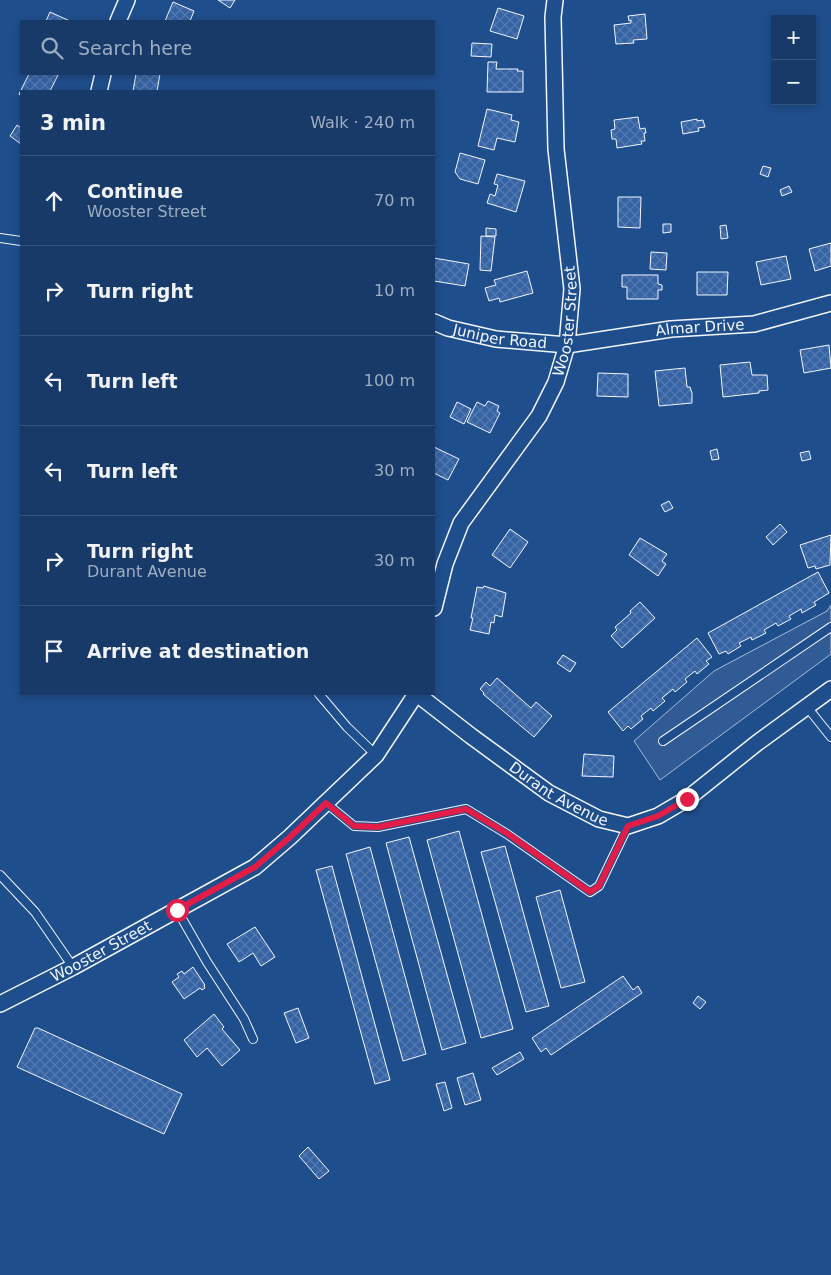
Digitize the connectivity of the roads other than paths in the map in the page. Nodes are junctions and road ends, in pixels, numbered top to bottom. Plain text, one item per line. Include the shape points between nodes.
1 (126, 0) edge
2 (555, 0) edge
3 (118, 20) edge
4 (103, 75) edge
5 (99, 90) edge
6 (0, 238) edge
7 (20, 241) edge
8 (831, 303) edge
9 (435, 322) edge
10 (567, 345) junction
11 (435, 604) edge
12 (831, 628) edge
13 (831, 689) edge
14 (320, 695) edge
15 (416, 695) edge
16 (418, 695) edge
17 (807, 707) junction
18 (831, 736) edge
19 (663, 741) dead end
20 (376, 755) junction
21 (326, 803) junction
22 (628, 826) junction
23 (0, 875) edge
24 (177, 910) junction
25 (73, 967) junction
26 (0, 1004) edge
27 (253, 1039) dead end

1 - 3 street
2 - 10 street, Wooster Street via 556,149 572,289
4 - 5 street
6 - 7 lane
8 - 10 street, Almar Drive via 754,324 671,329
9 - 10 street, Juniper Road via 496,339
10 - 11 street, Wooster Street via 556,382 539,416 461,523 445,564
12 - 19 lane
13 - 17 street, Durant Avenue
14 - 20 lane
15 - 20 street, Wooster Street
16 - 22 street, Durant Avenue via 549,793 599,819
17 - 18 lane
17 - 22 street, Durant Avenue via 687,799 658,816
20 - 21 street, Wooster Street
21 - 22 lane via 354,826 378,827 466,809 508,834 590,892 599,886
21 - 24 street, Wooster Street via 255,867
23 - 25 lane via 35,912
24 - 25 street, Wooster Street
24 - 27 lane
25 - 26 street, Wooster Street

